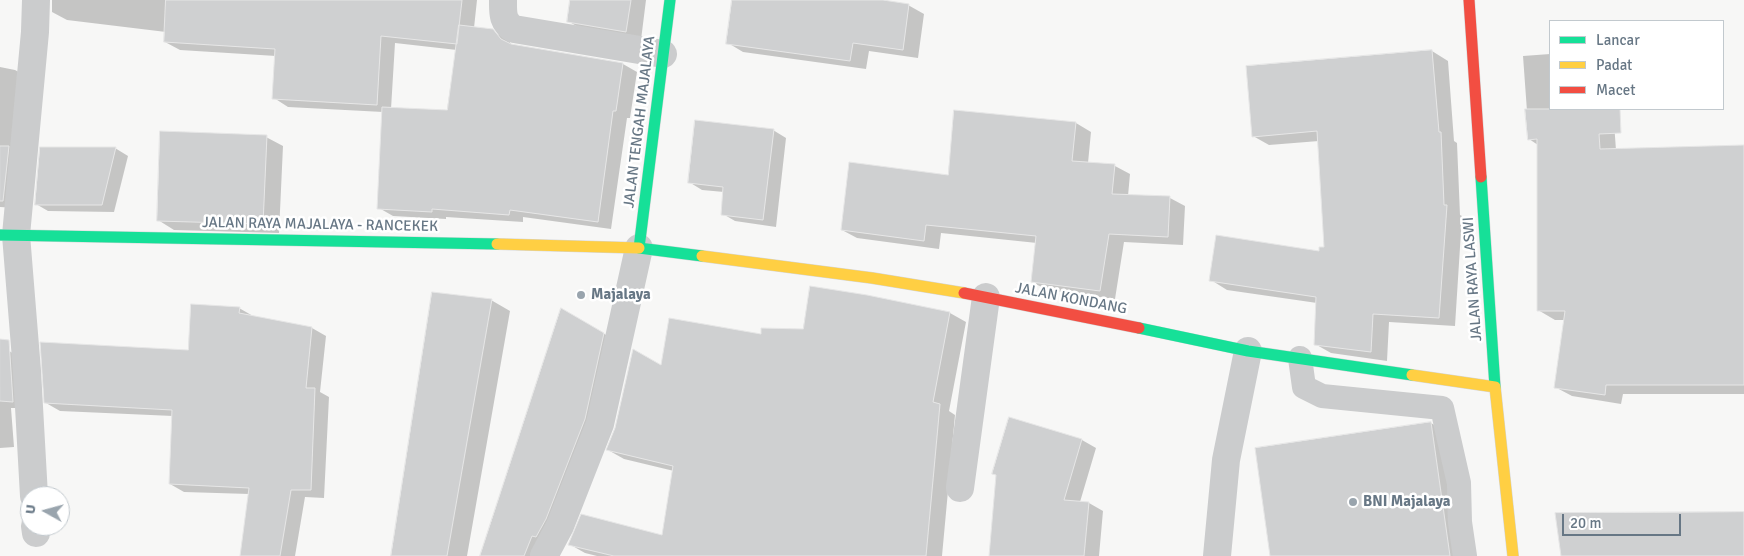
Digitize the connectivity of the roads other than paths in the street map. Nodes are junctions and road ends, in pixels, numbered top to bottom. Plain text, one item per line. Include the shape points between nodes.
1 (36, 0) edge
2 (503, 0) edge
3 (670, 0) edge
4 (1469, 0) edge
5 (663, 54) junction
6 (8, 235) edge
7 (640, 248) junction
8 (986, 297) junction
9 (1248, 351) junction
10 (1300, 358) junction
11 (1495, 387) junction
12 (33, 486) edge
13 (960, 488) dead end
14 (544, 556) edge
15 (1217, 556) edge
16 (1465, 556) edge
17 (1513, 556) edge

1 - 6 street via 35,32
2 - 5 street via 503,18 514,29
3 - 5 main road, JALAN TENGAH MAJALAYA
4 - 11 main road, JALAN RAYA LASWI
5 - 7 main road, JALAN TENGAH MAJALAYA
6 - 7 main road, JALAN RAYA MAJALAYA - RANCEKEK
6 - 12 street via 26,371
7 - 8 main road, JALAN KONDANG via 872,278
7 - 14 street via 600,424 560,526
8 - 9 main road, JALAN KONDANG
8 - 13 street
9 - 10 main road, JALAN KONDANG
9 - 15 street via 1226,460
10 - 11 main road, JALAN KONDANG
10 - 16 lane via 1304,387 1322,396 1442,408 1459,483
11 - 17 main road, JALAN RAYA LASWI

